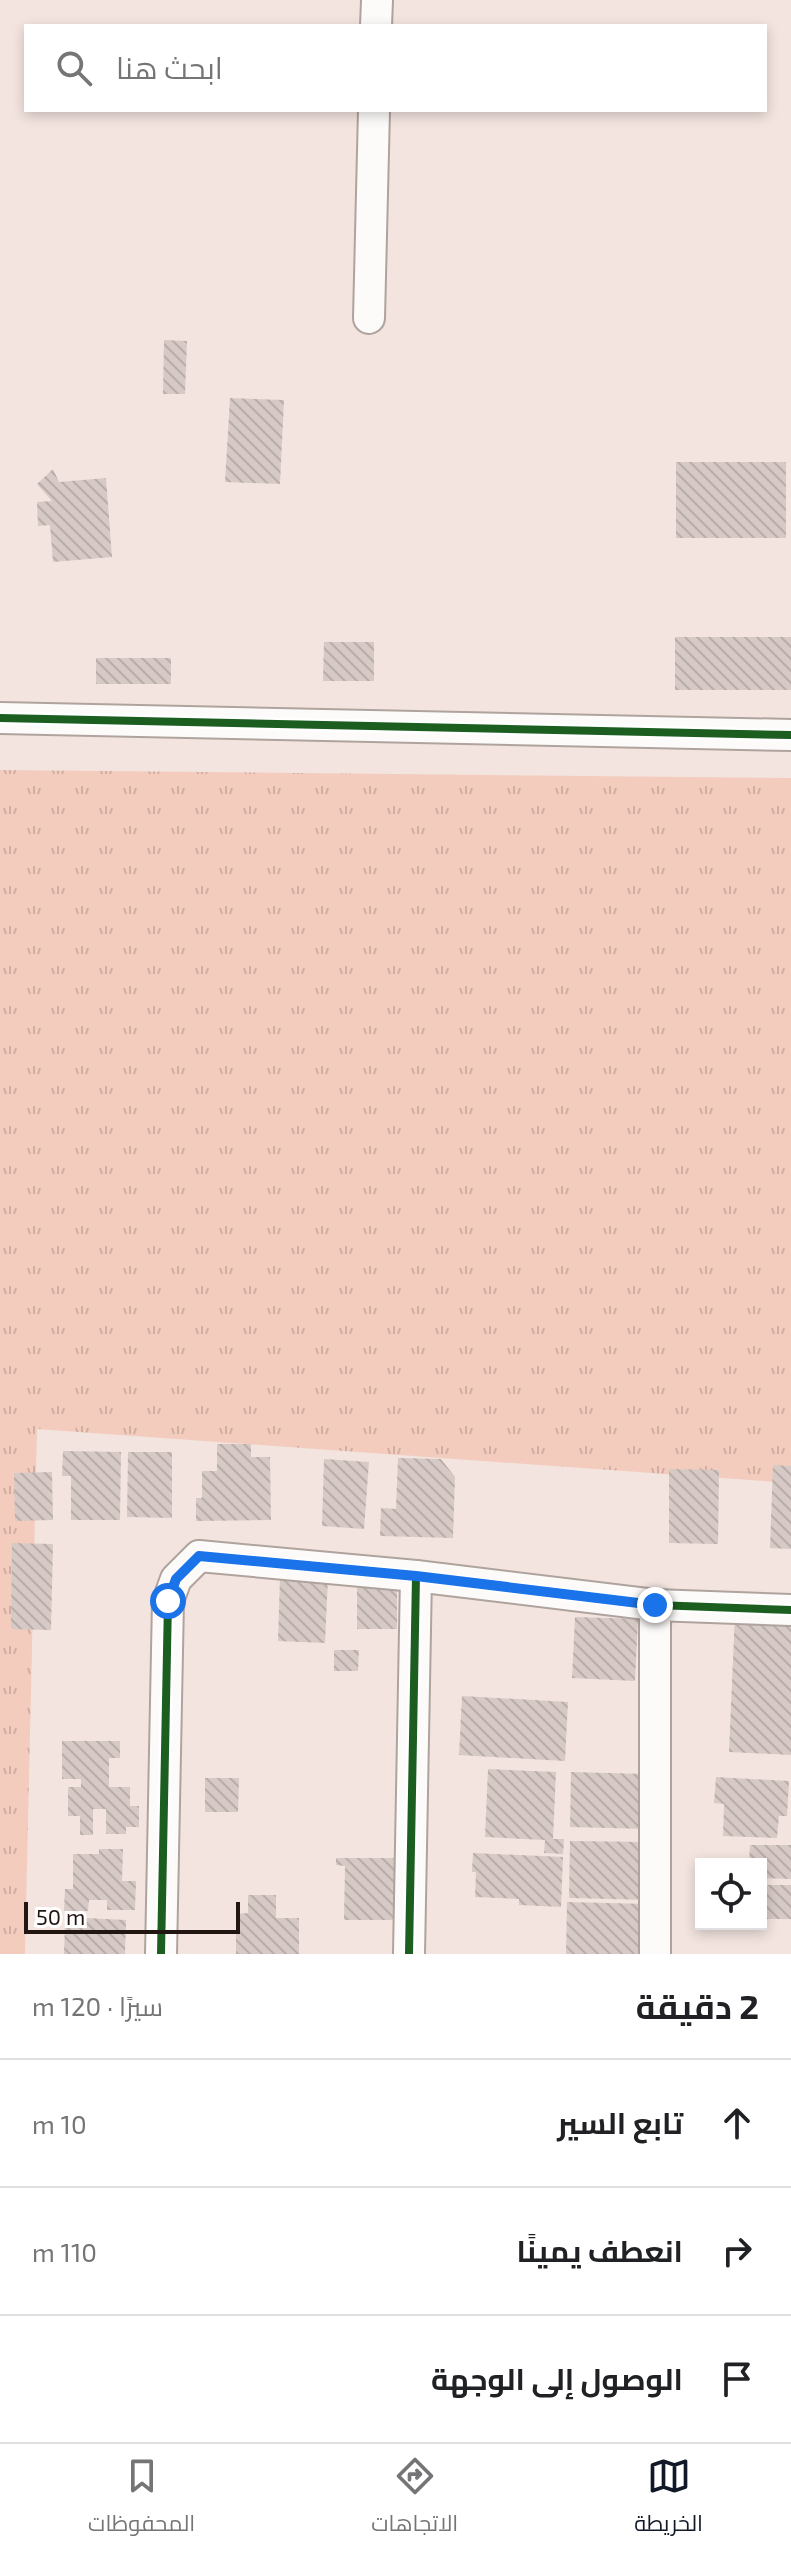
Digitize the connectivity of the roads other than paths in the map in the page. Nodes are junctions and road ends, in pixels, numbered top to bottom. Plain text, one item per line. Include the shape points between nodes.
1 (377, 0) edge
2 (376, 24) edge
3 (374, 112) edge
4 (369, 318) dead end
5 (0, 718) edge
6 (791, 735) edge
7 (416, 1576) junction
8 (655, 1605) junction
9 (791, 1610) edge
10 (161, 1954) edge
11 (409, 1954) edge
12 (655, 1954) edge

1 - 2 street
3 - 4 street
5 - 6 street
7 - 8 street
7 - 10 street via 199,1556 176,1579 168,1601
7 - 11 street
8 - 9 street
8 - 12 street

